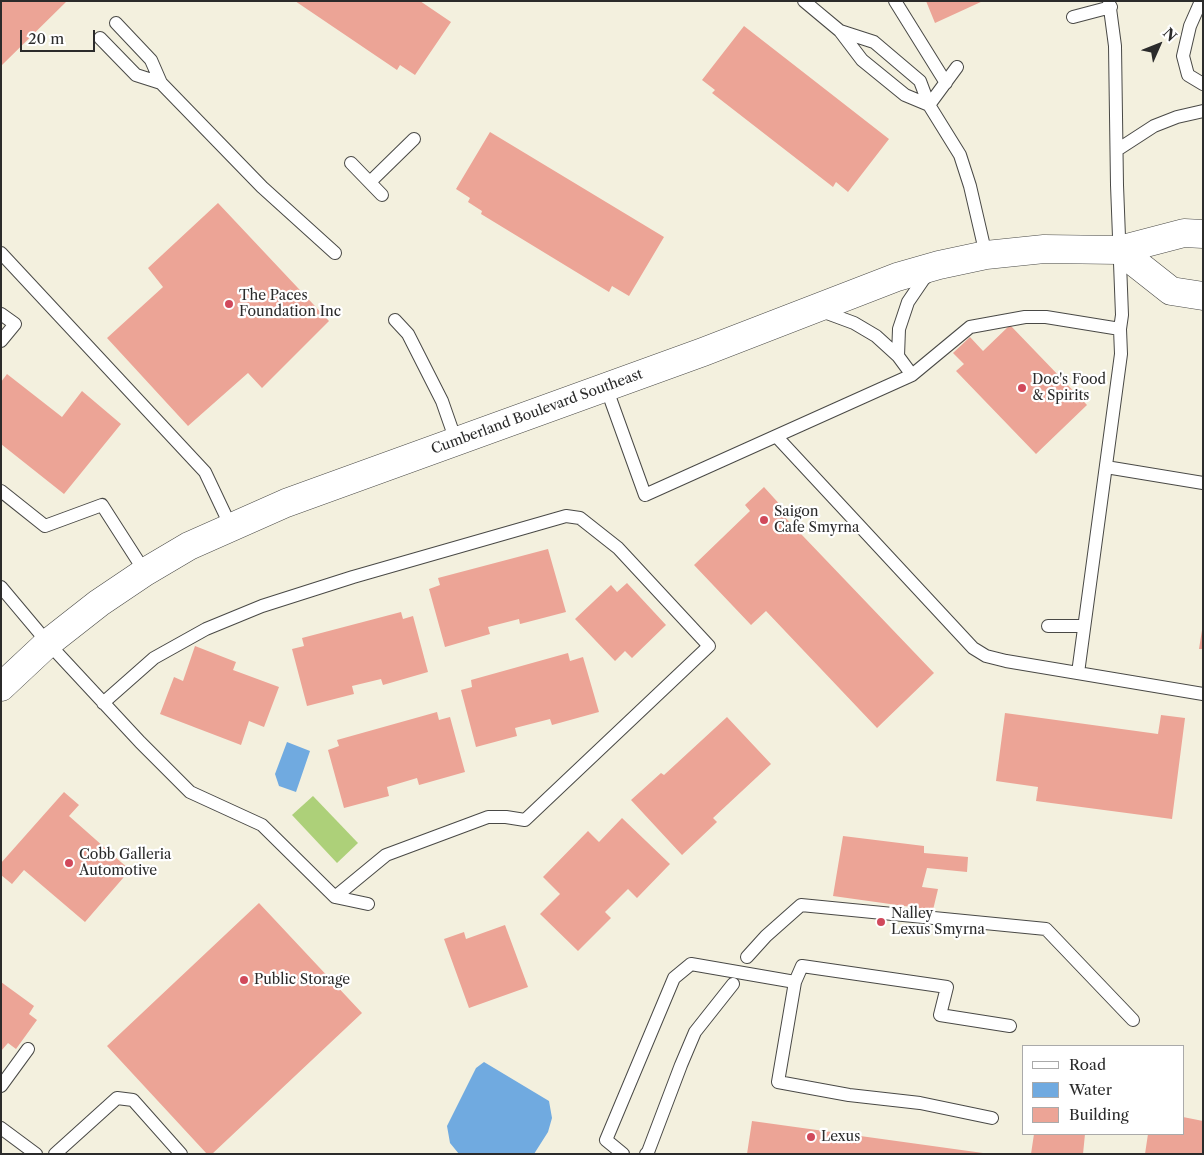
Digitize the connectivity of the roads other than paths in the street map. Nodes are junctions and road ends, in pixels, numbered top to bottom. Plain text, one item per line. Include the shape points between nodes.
1 (804, 1) edge
2 (895, 1) edge
3 (1201, 1) edge
4 (1110, 4) edge
5 (1073, 17) dead end
6 (116, 23) dead end
7 (840, 31) junction
8 (100, 38) dead end
9 (957, 67) dead end
10 (161, 83) junction
11 (946, 83) junction
12 (1203, 84) edge
13 (929, 106) junction
14 (1203, 111) edge
15 (414, 139) dead end
16 (1117, 150) junction
17 (352, 163) dead end
18 (370, 182) junction
19 (382, 195) dead end
20 (1203, 234) edge
21 (1119, 250) junction
22 (1, 253) edge
23 (335, 253) dead end
24 (986, 255) junction
25 (939, 265) junction
26 (1203, 296) edge
27 (1, 314) edge
28 (803, 314) junction
29 (395, 320) dead end
30 (1120, 328) junction
31 (1, 341) edge
32 (898, 356) junction
33 (912, 375) junction
34 (606, 387) junction
35 (776, 436) junction
36 (456, 441) junction
37 (1106, 467) junction
38 (1203, 483) edge
39 (1, 491) edge
40 (231, 527) junction
41 (145, 572) junction
42 (1, 587) edge
43 (1048, 626) dead end
44 (1084, 626) junction
45 (48, 643) junction
46 (1078, 673) junction
47 (1, 687) edge
48 (1203, 694) edge
49 (103, 703) junction
50 (335, 897) junction
51 (368, 904) dead end
52 (747, 957) dead end
53 (795, 982) junction
54 (733, 984) dead end
55 (1133, 1020) dead end
56 (1010, 1026) dead end
57 (28, 1048) dead end
58 (1, 1086) edge
59 (992, 1118) dead end
60 (1, 1128) edge
61 (648, 1153) edge
62 (36, 1154) edge
63 (55, 1154) edge
64 (181, 1154) edge
65 (623, 1154) edge

1 - 7 lane
2 - 11 lane
3 - 12 lane via 1190,26 1183,56 1188,75
4 - 5 lane
4 - 16 lane via 1115,46
6 - 10 lane via 151,60
7 - 13 lane via 862,60 905,95
7 - 13 lane via 874,42 920,81
8 - 10 lane via 136,75
9 - 11 lane
10 - 23 lane via 262,187
11 - 13 lane
13 - 24 lane via 960,155
14 - 16 lane via 1154,126
15 - 18 lane
16 - 21 lane
17 - 18 lane
18 - 19 lane
20 - 21 main road, Cumberland Boulevard Southeast via 1184,233
21 - 24 main road, Cumberland Boulevard Southeast via 1044,249
21 - 26 main road via 1171,291
21 - 30 lane
22 - 40 lane via 205,472
24 - 25 main road, Cumberland Boulevard Southeast
25 - 28 main road, Cumberland Boulevard Southeast via 897,277
25 - 32 lane via 923,280 908,302 899,329
27 - 31 lane via 14,324
28 - 32 lane via 827,313 854,322
28 - 34 main road, Cumberland Boulevard Southeast
29 - 36 lane via 408,334 442,401
30 - 33 lane via 1046,317 1025,317 970,327
30 - 37 lane via 1121,354
32 - 33 lane
33 - 35 lane
34 - 35 lane via 644,495
34 - 36 main road, Cumberland Boulevard Southeast
35 - 46 lane via 972,648 986,656
36 - 40 main road, Cumberland Boulevard Southeast via 286,502
37 - 38 lane
37 - 44 lane
39 - 41 lane via 45,526 102,506
40 - 41 main road, Cumberland Boulevard Southeast via 189,546
41 - 45 main road, Cumberland Boulevard Southeast
42 - 45 lane
43 - 44 lane
44 - 46 lane
45 - 47 main road, Cumberland Boulevard Southeast
45 - 49 lane
46 - 48 lane
49 - 50 lane via 190,792 262,825
49 - 50 lane via 154,658 206,629 262,606 566,516 580,518 618,548 709,646 525,820 488,817 386,856
50 - 51 lane
52 - 55 lane via 801,905 1046,929
53 - 56 lane via 802,966 947,987 940,1015
53 - 59 lane via 778,1082 920,1103
53 - 65 lane via 691,964 674,978 606,1140
54 - 61 lane via 695,1032
57 - 58 lane
60 - 62 lane
63 - 64 lane via 117,1098 133,1100

